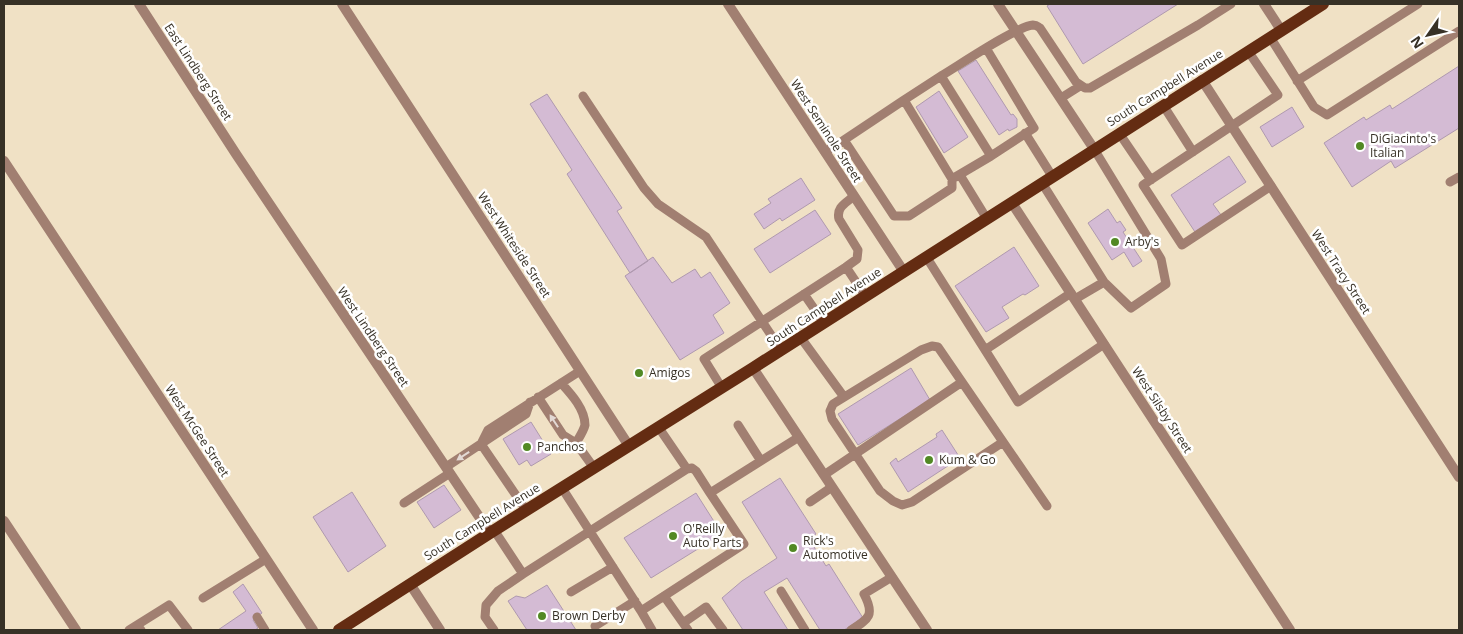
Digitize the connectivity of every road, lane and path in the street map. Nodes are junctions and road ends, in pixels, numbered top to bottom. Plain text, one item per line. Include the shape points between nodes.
1 (139, 4) edge
2 (342, 4) edge
3 (728, 4) edge
4 (998, 4) edge
5 (1231, 4) edge
6 (1264, 4) edge
7 (1323, 4) edge
8 (1418, 4) edge
9 (1016, 31) junction
10 (1459, 31) edge
11 (1276, 34) junction
12 (986, 48) junction
13 (1248, 51) junction
14 (941, 76) junction
15 (1202, 80) junction
16 (1297, 80) junction
17 (1080, 86) junction
18 (583, 96) dead end
19 (1060, 98) junction
20 (904, 100) junction
21 (1163, 105) junction
22 (1232, 126) junction
23 (1025, 133) junction
24 (1119, 133) junction
25 (844, 140) junction
26 (1094, 149) junction
27 (825, 152) junction
28 (1193, 152) junction
29 (236, 154) joint
30 (990, 156) junction
31 (4, 161) edge
32 (956, 177) junction
33 (1459, 177) edge
34 (1047, 180) junction
35 (1151, 180) junction
36 (1450, 182) dead end
37 (1270, 186) junction
38 (854, 196) junction
39 (1012, 203) junction
40 (987, 219) junction
41 (927, 258) junction
42 (846, 267) junction
43 (904, 272) junction
44 (1104, 282) junction
45 (804, 294) junction
46 (1073, 296) junction
47 (866, 297) junction
48 (762, 322) junction
49 (824, 323) junction
50 (801, 338) junction
51 (1104, 344) junction
52 (781, 350) junction
53 (985, 350) junction
54 (753, 368) junction
55 (580, 371) junction
56 (962, 382) junction
57 (561, 383) junction
58 (722, 388) junction
59 (844, 397) junction
60 (534, 399) junction
61 (738, 426) dead end
62 (659, 428) junction
63 (799, 437) junction
64 (1003, 442) junction
65 (576, 443) junction
66 (481, 444) junction
67 (629, 446) junction
68 (856, 454) junction
69 (761, 461) junction
70 (594, 468) junction
71 (687, 469) junction
72 (448, 470) junction
73 (824, 475) junction
74 (1459, 477) edge
75 (832, 487) junction
76 (562, 488) junction
77 (710, 493) junction
78 (810, 502) dead end
79 (404, 503) dead end
80 (1047, 506) dead end
81 (526, 510) junction
82 (4, 521) edge
83 (492, 531) junction
84 (589, 531) junction
85 (266, 559) junction
86 (613, 567) junction
87 (524, 574) junction
88 (892, 577) junction
89 (233, 579) junction
90 (410, 584) junction
91 (238, 588) dead end
92 (571, 592) dead end
93 (781, 592) dead end
94 (664, 596) junction
95 (203, 598) dead end
96 (635, 601) junction
97 (641, 611) junction
98 (257, 617) dead end
99 (595, 626) dead end
100 (686, 627) edge
101 (139, 628) edge
102 (74, 630) edge
103 (129, 630) edge
104 (188, 630) edge
105 (265, 630) edge
106 (313, 630) edge
107 (339, 630) edge
108 (440, 630) edge
109 (494, 630) edge
110 (652, 630) edge
111 (722, 630) edge
112 (805, 630) edge
113 (851, 630) edge
114 (927, 630) edge
115 (1290, 630) edge

1 - 29 street, East Lindberg Street
2 - 55 street, West Whiteside Street
3 - 27 street, West Seminole Street
4 - 9 street
5 - 17 lane via 1090,88
6 - 11 street
7 - 11 main road, South Campbell Avenue
8 - 16 lane
9 - 12 lane
9 - 17 lane via 1032,25 1040,28
9 - 19 street
10 - 16 lane via 1327,114 1314,107
11 - 13 main road, South Campbell Avenue
11 - 16 lane
12 - 14 lane
12 - 23 lane via 1034,128
13 - 15 main road, South Campbell Avenue
13 - 22 lane via 1278,95
14 - 20 lane
14 - 30 lane
15 - 21 main road, South Campbell Avenue
15 - 22 street, West Tracy Street
17 - 19 lane
18 - 48 lane via 644,188 658,204 706,237
19 - 26 street
20 - 25 lane
20 - 32 lane
21 - 24 main road, South Campbell Avenue
21 - 28 lane
22 - 28 lane
22 - 37 street, West Tracy Street
23 - 30 lane
23 - 34 lane
24 - 26 main road, South Campbell Avenue
24 - 35 lane
25 - 27 lane
25 - 32 lane via 894,216 909,216 952,188
26 - 34 main road, South Campbell Avenue
26 - 44 lane via 1160,259 1166,284 1131,308
27 - 38 street, West Seminole Street
28 - 35 lane
29 - 72 street, West Lindberg Street
30 - 32 lane
31 - 85 street, West McGee Street
32 - 40 lane
33 - 36 lane
34 - 39 main road, South Campbell Avenue
34 - 44 lane
35 - 37 lane via 1142,185 1182,245
37 - 74 street, West Tracy Street
38 - 42 lane via 839,209 838,215 858,250 858,259
38 - 43 street, West Seminole Street
39 - 40 main road, South Campbell Avenue
39 - 46 street, West Silsby Street
40 - 41 main road, South Campbell Avenue
41 - 43 main road, South Campbell Avenue
41 - 53 lane
42 - 45 lane
42 - 47 lane
43 - 47 main road, South Campbell Avenue
44 - 46 lane
45 - 48 lane
45 - 49 lane
46 - 51 street, West Silsby Street
46 - 53 lane
47 - 49 main road, South Campbell Avenue
48 - 52 lane
48 - 58 lane via 704,359
49 - 50 main road, South Campbell Avenue
50 - 52 main road, South Campbell Avenue
50 - 59 lane
51 - 53 lane via 1018,402
51 - 115 street, West Silsby Street
52 - 54 main road, South Campbell Avenue
54 - 58 main road, South Campbell Avenue
54 - 63 street
55 - 57 lane
55 - 67 street, West Whiteside Street
56 - 59 lane via 938,347 932,346 920,350
56 - 64 lane
56 - 68 lane
57 - 60 lane
57 - 65 lane via 582,412 585,426
58 - 62 main road, South Campbell Avenue
59 - 68 lane via 830,410 832,419
65 -> 60 lane via 563,435
60 - 66 lane via 488,430
61 - 69 lane
62 - 67 main road, South Campbell Avenue
62 - 71 lane
63 - 69 lane
63 - 73 street
64 - 68 lane via 912,502 902,505 880,491
64 - 80 lane
65 - 70 lane
66 -> 72 lane
66 - 81 lane
67 - 70 main road, South Campbell Avenue
68 - 73 lane
69 - 77 lane
70 - 76 main road, South Campbell Avenue
71 - 77 lane via 696,471
71 - 84 lane
72 - 79 lane
72 - 83 street, West Lindberg Street
73 - 75 street
75 - 78 lane
75 - 88 street
76 - 81 main road, South Campbell Avenue
76 - 84 lane
77 - 94 lane via 744,544
81 - 83 main road, South Campbell Avenue
82 - 102 street
83 - 87 lane
83 - 90 main road, South Campbell Avenue
84 - 86 lane
84 - 87 lane
85 - 89 lane
85 - 106 street, West McGee Street
86 - 92 lane
86 - 96 lane
87 - 109 lane via 498,591 486,605 486,617
88 - 113 lane via 864,594 870,612
88 - 114 street
89 - 91 lane
89 - 95 lane
90 - 107 main road, South Campbell Avenue
90 - 108 street
93 - 112 lane
94 - 97 lane
94 - 100 lane
96 - 97 lane
96 - 99 lane
97 - 110 lane
98 - 105 lane
100 - 111 lane via 706,607
101 - 103 lane
101 - 104 lane via 168,605

